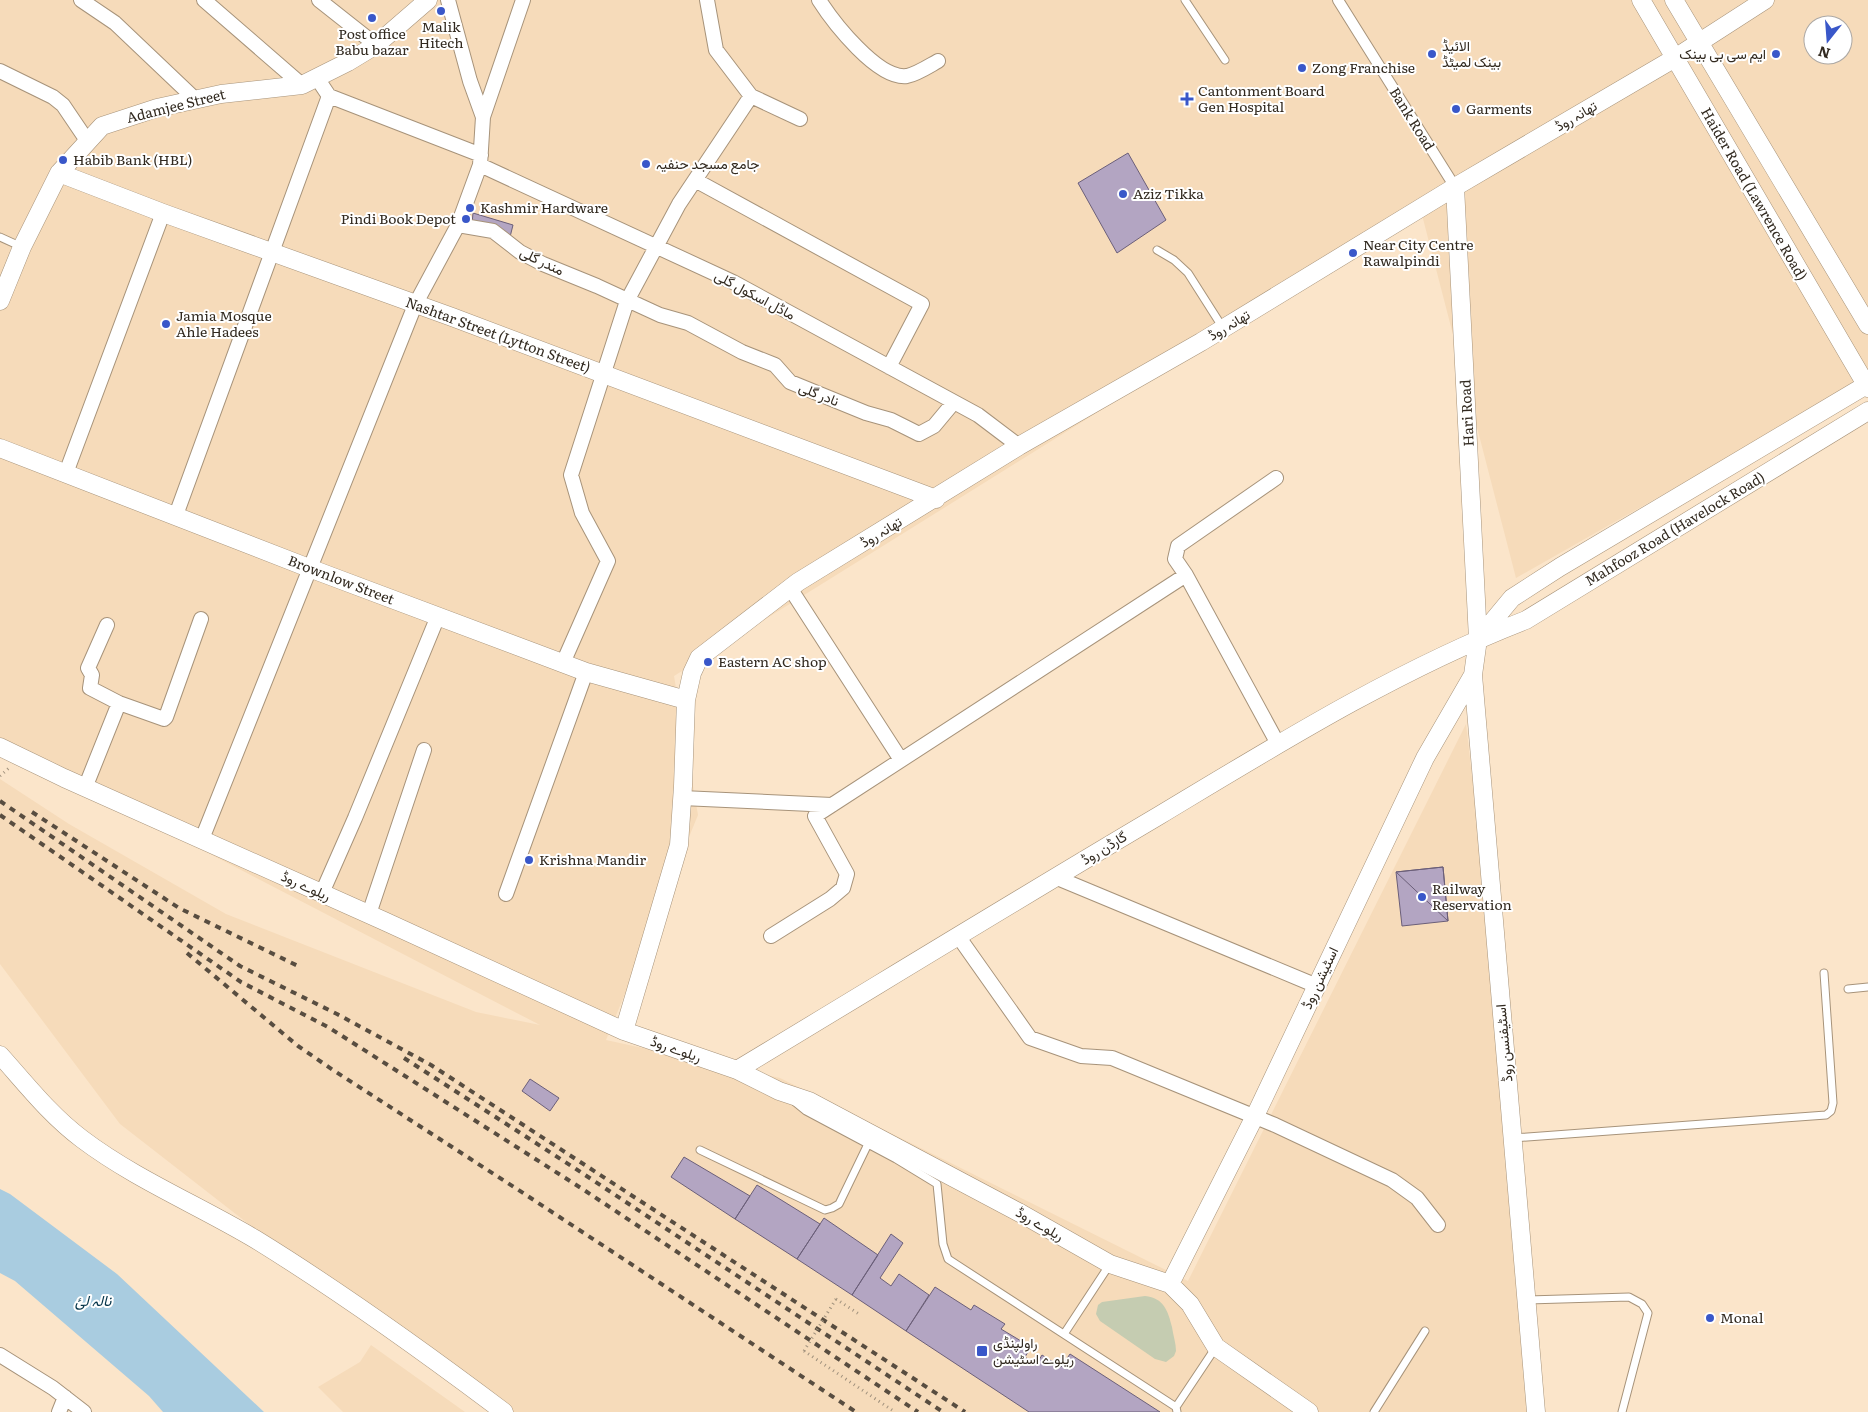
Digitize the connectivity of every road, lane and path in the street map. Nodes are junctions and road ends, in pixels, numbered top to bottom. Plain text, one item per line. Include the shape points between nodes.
1 (80, 0) edge
2 (204, 0) edge
3 (319, 0) edge
4 (428, 0) edge
5 (448, 0) edge
6 (523, 0) edge
7 (706, 0) edge
8 (819, 0) edge
9 (1185, 0) edge
10 (1338, 0) edge
11 (1640, 0) edge
12 (1674, 0) edge
13 (1765, 0) edge
14 (1699, 43) junction
15 (376, 45) junction
16 (1675, 58) junction
17 (1225, 60) dead end
18 (938, 61) dead end
19 (0, 71) edge
20 (310, 81) junction
21 (328, 96) junction
22 (750, 96) junction
23 (195, 100) junction
24 (483, 117) junction
25 (800, 119) dead end
26 (88, 142) junction
27 (480, 160) junction
28 (59, 173) junction
29 (694, 180) junction
30 (1455, 188) junction
31 (163, 213) junction
32 (458, 225) junction
33 (0, 237) edge
34 (655, 246) junction
35 (22, 247) junction
36 (1157, 250) dead end
37 (272, 253) junction
38 (0, 301) edge
39 (627, 301) junction
40 (415, 305) junction
41 (1868, 325) edge
42 (1223, 328) junction
43 (890, 367) junction
44 (602, 374) junction
45 (1867, 385) edge
46 (954, 402) junction
47 (1868, 412) edge
48 (1019, 446) junction
49 (0, 448) edge
50 (66, 473) junction
51 (1276, 478) dead end
52 (936, 499) junction
53 (176, 515) junction
54 (309, 568) junction
55 (1186, 575) junction
56 (790, 588) junction
57 (438, 616) junction
58 (200, 619) dead end
59 (108, 625) dead end
60 (1478, 639) junction
61 (564, 663) junction
62 (586, 672) junction
63 (1473, 675) junction
64 (686, 700) junction
65 (119, 703) junction
66 (1278, 744) junction
67 (0, 746) edge
68 (424, 750) dead end
69 (901, 760) junction
70 (86, 788) junction
71 (682, 798) junction
72 (832, 805) junction
73 (202, 839) junction
74 (1055, 878) junction
75 (322, 893) junction
76 (506, 894) dead end
77 (369, 914) junction
78 (772, 936) dead end
79 (958, 936) junction
80 (1824, 973) dead end
81 (1317, 986) junction
82 (1868, 988) edge
83 (1848, 989) dead end
84 (624, 1031) junction
85 (0, 1055) edge
86 (737, 1070) junction
87 (780, 1091) junction
88 (1255, 1116) junction
89 (1512, 1138) junction
90 (868, 1144) junction
91 (700, 1150) dead end
92 (1438, 1225) dead end
93 (1110, 1264) junction
94 (1170, 1284) junction
95 (1526, 1300) junction
96 (859, 1314) dead end
97 (1425, 1331) dead end
98 (1064, 1334) junction
99 (1216, 1347) junction
100 (0, 1355) edge
101 (65, 1397) junction
102 (1176, 1410) edge
103 (59, 1412) edge
104 (84, 1412) edge
105 (504, 1412) edge
106 (895, 1412) edge
107 (1309, 1412) edge
108 (1374, 1412) edge
109 (1536, 1412) edge
110 (1622, 1412) edge

1 - 23 street via 115,23
2 - 20 street
3 - 15 street
4 - 15 street, Adamjee Street
5 - 24 street
6 - 24 street
7 - 22 street via 716,50
8 - 18 street via 840,27 882,68 908,76
9 - 17 lane
10 - 30 street, Bank Road
11 - 16 street, Haider Road (Lawrence Road)
12 - 14 street, Haider Road (Lawrence Road)
13 - 14 street, تھانہ روڈ
14 - 16 street, تھانہ روڈ
14 - 41 street, Haider Road (Lawrence Road)
15 - 20 street, Adamjee Street
16 - 30 street, تھانہ روڈ
16 - 45 street, Haider Road (Lawrence Road)
19 - 26 street via 53,97
20 - 21 street
20 - 23 street, Adamjee Street
21 - 27 street, ماڈل اسکول گلی
21 - 37 street
22 - 25 street
22 - 29 street
23 - 26 street, Adamjee Street via 157,108 102,126
24 - 27 street
26 - 28 street, Adamjee Street
27 - 32 street
27 - 34 street, ماڈل اسکول گلی
28 - 31 street, Nashtar Street (Lytton Street)
28 - 35 street, Adamjee Street
29 - 34 street
29 - 43 street via 922,304
30 - 42 street, تھانہ روڈ
30 - 60 street, Hari Road
31 - 37 street, Nashtar Street (Lytton Street)
31 - 50 street
32 - 39 street, مندر گلی via 493,231 520,252
32 - 40 street
33 - 35 lane
34 - 39 street
34 - 43 street, ماڈل اسکول گلی via 733,282
35 - 38 street, Adamjee Street
36 - 42 lane via 1188,273
37 - 40 street, Nashtar Street (Lytton Street)
37 - 53 street
39 - 44 street
39 - 46 street, نادر گلی via 688,323 713,338 775,365 790,382 891,420 919,434 934,426
40 - 44 street, Nashtar Street (Lytton Street)
40 - 54 street
42 - 48 street, تھانہ روڈ
43 - 46 street, ماڈل اسکول گلی
44 - 52 street, Nashtar Street (Lytton Street)
44 - 61 street via 571,475 582,513 608,561
45 - 60 street, Mahfooz Road (Havelock Road) via 1512,598
46 - 48 street, ماڈل اسکول گلی via 978,415
47 - 60 street, Mahfooz Road (Havelock Road) via 1526,620
48 - 52 street, تھانہ روڈ
49 - 50 street, Brownlow Street
50 - 53 street, Brownlow Street
51 - 55 street via 1178,546 1175,559
52 - 56 street, تھانہ روڈ
53 - 54 street, Brownlow Street
54 - 57 street, Brownlow Street
54 - 73 street
55 - 66 street
55 - 69 street
56 - 64 street, تھانہ روڈ via 699,658
56 - 69 street
57 - 61 street, Brownlow Street
57 - 75 street
58 - 65 street via 166,717 158,718
59 - 65 street via 88,668 92,675 90,688
60 - 63 street, Hari Road
60 - 66 street, گارڈن روڈ
61 - 62 street, Brownlow Street
62 - 64 street, Brownlow Street
62 - 76 street
63 - 81 street, اسٹیشن روڈ via 1425,758
63 - 89 street, اسٹیفنسن روڈ
64 - 71 street
65 - 70 street
66 - 74 street, گارڈن روڈ
67 - 70 street, ریلوے روڈ
68 - 77 street
69 - 72 street
70 - 73 street, ریلوے روڈ
71 - 72 street
71 - 84 street via 679,845
72 - 78 street via 815,816 847,874 843,888
73 - 75 street, ریلوے روڈ
74 - 79 street, گارڈن روڈ
74 - 81 street
75 - 77 street, ریلوے روڈ
77 - 84 street, ریلوے روڈ
79 - 86 street, گارڈن روڈ
79 - 88 street via 1030,1038 1081,1056 1112,1058
80 - 89 lane via 1833,1103 1826,1115
81 - 88 street, اسٹیشن روڈ
82 - 83 lane
84 - 86 street, ریلوے روڈ
85 - 105 street via 45,1106 81,1138 120,1164 254,1239 349,1300
86 - 87 street, ریلوے روڈ
87 - 90 lane via 806,1110
87 - 93 street, ریلوے روڈ via 825,1109
88 - 92 street via 1392,1180 1417,1198
88 - 94 street, اسٹیشن روڈ
89 - 95 street, اسٹیفنسن روڈ
90 - 91 lane via 839,1204 825,1210
90 - 98 lane via 937,1184 943,1244 948,1258
93 - 94 street, ریلوے روڈ
93 - 98 lane
94 - 99 street, ریلوے روڈ via 1190,1304
95 - 109 street, اسٹیفنسن روڈ
95 - 110 lane via 1629,1297 1642,1304 1648,1313
96 - 106 path, bridge via 836,1299 804,1351
97 - 108 lane
98 - 102 lane
99 - 102 lane
99 - 107 street, ریلوے روڈ
100 - 101 street
101 - 103 street
101 - 104 street

